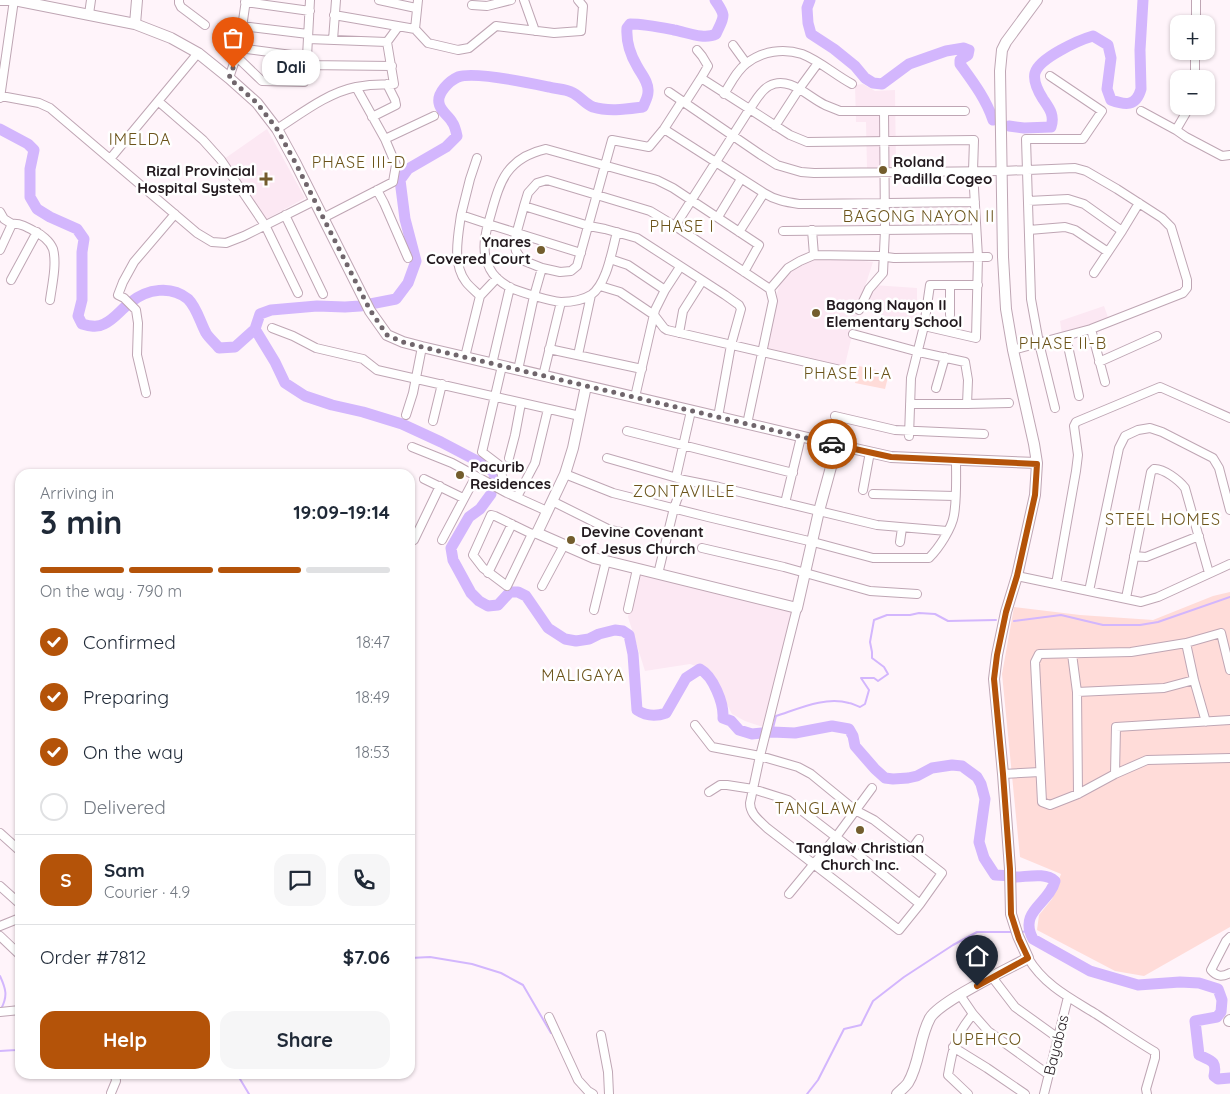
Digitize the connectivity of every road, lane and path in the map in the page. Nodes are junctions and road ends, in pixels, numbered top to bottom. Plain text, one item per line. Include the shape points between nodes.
1 (0, 0) edge
2 (14, 0) edge
3 (91, 0) edge
4 (137, 0) edge
5 (179, 0) edge
6 (310, 0) edge
7 (336, 0) edge
8 (379, 0) edge
9 (511, 0) edge
10 (524, 0) edge
11 (1037, 0) edge
12 (1196, 0) edge
13 (246, 1) edge
14 (582, 2) edge
15 (417, 4) edge
16 (472, 5) dead end
17 (310, 10) junction
18 (89, 14) junction
19 (1196, 15) edge
20 (334, 16) junction
21 (135, 24) junction
22 (205, 24) dead end
23 (242, 26) junction
24 (398, 27) junction
25 (415, 29) junction
26 (535, 31) junction
27 (308, 36) junction
28 (4, 37) edge
29 (332, 40) junction
30 (387, 42) junction
31 (733, 45) dead end
32 (240, 48) junction
33 (697, 50) dead end
34 (198, 54) junction
35 (236, 57) junction
36 (307, 61) junction
37 (746, 63) junction
38 (818, 63) junction
39 (392, 66) junction
40 (1050, 76) dead end
41 (229, 78) junction
42 (701, 78) junction
43 (387, 84) junction
44 (852, 84) dead end
45 (356, 87) junction
46 (799, 88) junction
47 (669, 92) dead end
48 (724, 94) junction
49 (0, 97) edge
50 (158, 101) junction
51 (683, 102) junction
52 (749, 110) junction
53 (884, 110) junction
54 (965, 110) dead end
55 (1141, 111) dead end
56 (1185, 115) edge
57 (434, 116) dead end
58 (372, 117) junction
59 (775, 126) junction
60 (277, 129) junction
61 (664, 129) junction
62 (1176, 130) junction
63 (733, 136) junction
64 (384, 139) junction
65 (884, 141) junction
66 (1230, 154) edge
67 (477, 158) dead end
68 (110, 159) junction
69 (716, 163) junction
70 (605, 165) junction
71 (1027, 170) junction
72 (974, 171) junction
73 (1002, 171) junction
74 (885, 173) junction
75 (741, 179) junction
76 (377, 190) junction
77 (764, 193) junction
78 (597, 195) junction
79 (691, 200) junction
80 (314, 201) junction
81 (1028, 201) junction
82 (885, 202) junction
83 (975, 202) junction
84 (1139, 202) junction
85 (524, 206) junction
86 (0, 212) edge
87 (175, 214) junction
88 (285, 215) junction
89 (461, 215) junction
90 (718, 217) junction
91 (323, 218) junction
92 (12, 224) junction
93 (488, 224) junction
94 (265, 225) junction
95 (588, 226) junction
96 (674, 226) junction
97 (976, 229) junction
98 (812, 230) junction
99 (885, 230) junction
100 (1028, 230) junction
101 (783, 231) dead end
102 (36, 232) junction
103 (516, 232) junction
104 (617, 232) junction
105 (739, 232) junction
106 (1122, 232) junction
107 (0, 250) edge
108 (1108, 252) junction
109 (580, 253) junction
110 (814, 255) junction
111 (885, 257) junction
112 (978, 257) junction
113 (988, 257) dead end
114 (408, 258) dead end
115 (610, 259) junction
116 (680, 267) junction
117 (542, 268) junction
118 (744, 272) junction
119 (1094, 273) dead end
120 (497, 278) junction
121 (10, 280) dead end
122 (702, 281) junction
123 (978, 284) junction
124 (950, 285) junction
125 (600, 286) junction
126 (510, 287) junction
127 (770, 289) junction
128 (665, 290) junction
129 (298, 293) dead end
130 (323, 294) dead end
131 (590, 295) junction
132 (480, 296) junction
133 (534, 296) junction
134 (50, 300) dead end
135 (561, 302) junction
136 (859, 310) dead end
137 (654, 315) junction
138 (950, 315) dead end
139 (924, 326) junction
140 (272, 328) dead end
141 (1091, 329) junction
142 (679, 333) junction
143 (853, 334) dead end
144 (1066, 336) junction
145 (1157, 336) dead end
146 (1039, 343) junction
147 (731, 345) junction
148 (422, 347) junction
149 (549, 349) junction
150 (1013, 350) junction
151 (763, 352) junction
152 (918, 352) junction
153 (578, 355) junction
154 (465, 357) junction
155 (945, 357) junction
156 (1099, 362) junction
157 (497, 365) junction
158 (642, 369) junction
159 (518, 370) junction
160 (845, 371) dead end
161 (543, 376) junction
162 (415, 378) junction
163 (1105, 382) dead end
164 (442, 384) junction
165 (586, 386) junction
166 (936, 388) dead end
167 (146, 393) dead end
168 (495, 396) junction
169 (1079, 396) dead end
170 (635, 397) junction
171 (521, 403) junction
172 (1009, 403) dead end
173 (910, 404) junction
174 (967, 404) junction
175 (1055, 408) dead end
176 (548, 409) junction
177 (691, 411) junction
178 (406, 415) dead end
179 (580, 416) junction
180 (835, 416) dead end
181 (718, 417) junction
182 (1230, 418) edge
183 (432, 421) dead end
184 (747, 424) junction
185 (628, 431) dead end
186 (909, 433) junction
187 (984, 434) dead end
188 (801, 437) junction
189 (683, 445) junction
190 (837, 445) junction
191 (412, 447) dead end
192 (870, 452) junction
193 (509, 458) dead end
194 (607, 458) dead end
195 (956, 460) junction
196 (1037, 464) junction
197 (793, 473) junction
198 (565, 474) junction
199 (476, 476) junction
200 (680, 478) junction
201 (424, 479) dead end
202 (440, 486) junction
203 (863, 490) dead end
204 (507, 493) junction
205 (873, 494) dead end
206 (955, 496) junction
207 (517, 497) junction
208 (463, 498) junction
209 (785, 503) junction
210 (549, 506) junction
211 (674, 508) junction
212 (1230, 510) edge
213 (819, 511) junction
214 (512, 524) junction
215 (902, 528) junction
216 (947, 531) junction
217 (535, 533) junction
218 (626, 533) dead end
219 (1199, 536) junction
220 (415, 538) edge
221 (442, 540) dead end
222 (813, 542) junction
223 (900, 542) dead end
224 (564, 545) junction
225 (702, 548) dead end
226 (1134, 556) junction
227 (606, 561) junction
228 (1230, 564) edge
229 (637, 569) junction
230 (488, 573) junction
231 (658, 574) junction
232 (804, 574) junction
233 (1209, 574) junction
234 (1017, 576) junction
235 (1056, 584) junction
236 (542, 586) dead end
237 (1089, 591) junction
238 (917, 594) dead end
239 (1126, 598) junction
240 (797, 608) junction
241 (628, 609) dead end
242 (594, 610) dead end
243 (1186, 643) junction
244 (1072, 654) junction
245 (1230, 670) edge
246 (1194, 680) junction
247 (1077, 692) junction
248 (1230, 720) edge
249 (1206, 722) junction
250 (694, 725) dead end
251 (760, 756) junction
252 (1230, 758) edge
253 (1040, 772) junction
254 (1003, 774) junction
255 (1115, 774) junction
256 (872, 788) dead end
257 (753, 789) junction
258 (709, 792) dead end
259 (1078, 794) junction
260 (855, 810) junction
261 (0, 833) edge
262 (836, 837) junction
263 (919, 839) dead end
264 (15, 846) edge
265 (911, 850) junction
266 (814, 864) junction
267 (0, 886) edge
268 (789, 894) dead end
269 (15, 900) edge
270 (920, 904) junction
271 (15, 920) edge
272 (0, 926) edge
273 (0, 936) edge
274 (1230, 937) edge
275 (15, 950) edge
276 (1028, 958) junction
277 (1230, 973) edge
278 (992, 977) junction
279 (960, 995) junction
280 (1068, 997) junction
281 (15, 1010) edge
282 (0, 1012) edge
283 (973, 1014) junction
284 (549, 1018) dead end
285 (601, 1035) dead end
286 (1058, 1038) junction
287 (953, 1046) junction
288 (1049, 1075) junction
289 (114, 1079) edge
290 (111, 1093) edge
291 (592, 1094) edge
292 (609, 1094) edge
293 (897, 1094) edge
294 (968, 1094) edge
295 (1025, 1094) edge
296 (1044, 1094) edge
297 (1147, 1094) edge

1 - 2 street
2 - 18 street
2 - 28 street
3 - 18 street
4 - 21 street
5 - 22 street via 181,7
6 - 17 street
7 - 20 street
8 - 15 street
9 - 16 street via 488,6
10 - 26 street
11 - 73 street via 1002,50
12 - 19 street
13 - 17 street
13 - 23 street
14 - 26 street via 581,32
15 - 25 street
17 - 27 street
18 - 21 street
20 - 24 street
20 - 29 street
21 - 34 street via 171,38
23 - 27 street
23 - 32 street
24 - 25 street
24 - 30 street
25 - 26 street via 428,43 458,50 469,48 496,26
27 - 29 street
27 - 36 street
28 - 49 street
29 - 30 street
30 - 39 street
31 - 37 street
32 - 35 street
32 - 36 street
33 - 42 street via 708,66
34 - 41 street
34 - 50 street
35 - 36 street via 262,81 304,82
35 - 41 street
36 - 39 street
37 - 38 street via 776,50 802,54
37 - 48 street
38 - 44 street via 845,75
38 - 46 street
39 - 43 street via 394,84
40 - 71 street via 1102,111 1082,139 1026,139
41 - 60 street via 257,103
42 - 48 street
42 - 51 street
43 - 45 street
43 - 58 street via 396,105
45 - 58 street
45 - 60 street via 329,96
46 - 52 street via 786,83 768,86
46 - 53 street via 825,105 840,110
46 - 59 street
47 - 51 street
48 - 52 street
49 - 68 street via 40,103 50,108
50 - 68 street
50 - 94 street via 221,160
51 - 61 street
51 - 63 street
52 - 59 street
52 - 63 street
53 - 54 street
53 - 65 street
55 - 62 street
56 - 62 street
57 - 64 street
58 - 64 street
59 - 65 street via 807,142
60 - 80 street
61 - 69 street
61 - 70 street via 647,147 612,140
62 - 66 street via 1222,156
63 - 69 street
63 - 74 street via 777,165 795,170
64 - 76 street via 396,165 393,182
65 - 72 street via 974,140
65 - 74 street
67 - 89 street
68 - 87 street
69 - 75 street
69 - 79 street
70 - 78 street
70 - 79 street via 657,180
70 - 93 street via 546,149 528,156 511,167 501,181
71 - 73 street
71 - 81 street
71 - 84 street via 1074,168 1086,171
72 - 73 street
72 - 74 street
72 - 83 street
73 - 150 street via 1006,309
74 - 82 street
75 - 77 street
75 - 90 street
76 - 91 street
76 - 114 street
77 - 82 street via 799,204
77 - 105 street
78 - 85 street via 547,180 537,183 528,193
78 - 95 street
78 - 96 street via 650,211
79 - 90 street
79 - 96 street
80 - 88 street
80 - 91 street
81 - 100 street
81 - 106 street via 1068,199 1084,204
82 - 83 street
82 - 99 street
83 - 97 street
84 - 106 street
84 - 141 street via 1172,227 1187,288 1183,294
85 - 95 street
85 - 103 street
86 - 92 street
87 - 94 street via 212,242 226,243
87 - 167 street via 134,262 118,295 136,310 137,355
88 - 94 street
88 - 130 street
89 - 93 street
89 - 132 street via 457,242 459,266 465,281
90 - 105 street
91 - 148 street via 361,294 387,335
92 - 102 street
92 - 107 street
93 - 103 street
93 - 120 street via 484,256
94 - 129 street
95 - 104 street
95 - 109 street
96 - 118 street
97 - 99 street
97 - 112 street
98 - 99 street
98 - 101 street
98 - 110 street
99 - 111 street
100 - 108 street via 1065,227
100 - 146 street via 1031,299
102 - 121 street
102 - 134 street via 53,249
103 - 109 street
103 - 117 street via 514,242 522,260
104 - 115 street
104 - 116 street via 637,238
105 - 118 street via 759,245
106 - 108 street
108 - 119 street
109 - 117 street via 577,266 571,271
110 - 111 street
110 - 127 street via 788,268
111 - 112 street
111 - 136 street via 883,273 869,289
112 - 113 street
112 - 123 street
115 - 125 street
115 - 128 street via 628,265
116 - 122 street
116 - 128 street
117 - 133 street
118 - 127 street
120 - 126 street
120 - 132 street
122 - 142 street via 683,311
122 - 147 street via 740,307
123 - 124 street
123 - 139 street via 976,338
124 - 138 street
124 - 139 street via 930,285
125 - 131 street
125 - 137 street via 620,292
126 - 133 street
126 - 157 street
127 - 151 street via 773,301
128 - 137 street
131 - 135 street
131 - 153 street
132 - 154 street
133 - 135 street
133 - 159 street
135 - 149 street
137 - 142 street via 664,328
137 - 158 street
139 - 152 street
140 - 162 street via 316,348 363,359 377,370
141 - 144 street
141 - 156 street
142 - 147 street
143 - 152 street
144 - 146 street
144 - 169 street
145 - 156 street
146 - 150 street
146 - 175 street
147 - 151 street
147 - 181 street
148 - 154 street
148 - 162 street
149 - 153 street
149 - 161 street
150 - 196 street
151 - 160 street
151 - 184 street
152 - 155 street
152 - 173 street via 911,378
153 - 158 street
154 - 157 street
155 - 166 street
155 - 174 street via 965,362
156 - 163 street
157 - 159 street
157 - 168 street
158 - 170 street
159 - 161 street
161 - 165 street
162 - 164 street
162 - 178 street
164 - 168 street
164 - 183 street
165 - 170 street
165 - 179 street
168 - 171 street
168 - 204 street via 482,452 499,465
170 - 177 street
171 - 176 street
171 - 193 street
172 - 174 street
173 - 174 street
173 - 186 street
176 - 179 street
176 - 207 street via 535,463
177 - 181 street
177 - 189 street
179 - 198 street
180 - 186 street
181 - 184 street
182 - 235 street via 1160,386 1076,422 1078,455
184 - 188 street
185 - 189 street
186 - 187 street
188 - 190 street
188 - 197 street
189 - 197 street
189 - 200 street
190 - 192 street
190 - 213 street
191 - 199 street
192 - 195 street via 891,457
192 - 203 street
194 - 200 street
195 - 196 street
195 - 206 street
196 - 234 street via 1035,495
197 - 209 street
198 - 210 street
198 - 211 street via 613,493
199 - 204 street
199 - 208 street
200 - 209 street
200 - 211 street
201 - 202 street
202 - 208 street
202 - 220 street
204 - 207 street
205 - 206 street
206 - 216 street via 954,516
207 - 210 street
208 - 221 street
209 - 213 street
210 - 217 street
210 - 218 street
211 - 222 street
211 - 231 street
212 - 237 street via 1219,468 1213,458 1150,428 1125,436 1118,448
213 - 215 street via 877,526
213 - 222 street
214 - 217 street
214 - 230 street
214 - 230 street via 490,516 473,555
215 - 216 street
215 - 223 street
216 - 222 street via 929,558 873,558
217 - 224 street
217 - 230 street via 507,586
219 - 226 street via 1146,557
219 - 226 street via 1184,488 1178,480 1154,468
219 - 233 street
222 - 232 street
224 - 227 street
224 - 236 street
225 - 232 street
226 - 239 street
227 - 229 street
227 - 242 street
228 - 233 street
229 - 231 street
229 - 241 street
231 - 240 street
232 - 238 street via 870,590
232 - 240 street
233 - 239 street via 1141,602
234 - 235 street
234 - 254 street via 1006,612 994,679
235 - 237 street
237 - 239 street
240 - 251 street
243 - 244 street via 1132,652
243 - 245 street via 1221,633
243 - 246 street
244 - 247 street
244 - 253 street via 1040,654 1035,662
246 - 247 street via 1164,688
246 - 249 street
247 - 259 street
248 - 249 street
249 - 255 street via 1116,727
250 - 251 street via 712,747
251 - 257 street
251 - 260 street via 811,774
252 - 255 street via 1147,760
253 - 254 street
253 - 259 street via 1042,802 1050,805
254 - 276 street via 1011,914
255 - 259 street
256 - 260 street
257 - 258 street via 720,785
257 - 262 street via 788,800
257 - 266 street via 752,812 767,828
260 - 262 street
260 - 265 street via 874,820
261 - 264 street
262 - 266 street
262 - 270 street
263 - 265 street
265 - 270 street via 942,874
266 - 268 street
266 - 270 street via 899,930
267 - 269 street
271 - 272 street
273 - 275 street
274 - 277 street via 1211,970 1219,976
276 - 278 street
276 - 280 street via 1044,979
278 - 279 street
278 - 286 street via 1014,1007
279 - 283 street
279 - 293 street via 940,1007 931,1017 911,1076
280 - 286 street, Bayabas
280 - 297 street via 1155,1052
281 - 282 street
283 - 287 street
283 - 288 street via 988,1031
284 - 291 street via 578,1080
285 - 292 street
286 - 288 street, Bayabas
287 - 294 street via 948,1074
287 - 295 street
288 - 296 street, Bayabas
289 - 290 street

